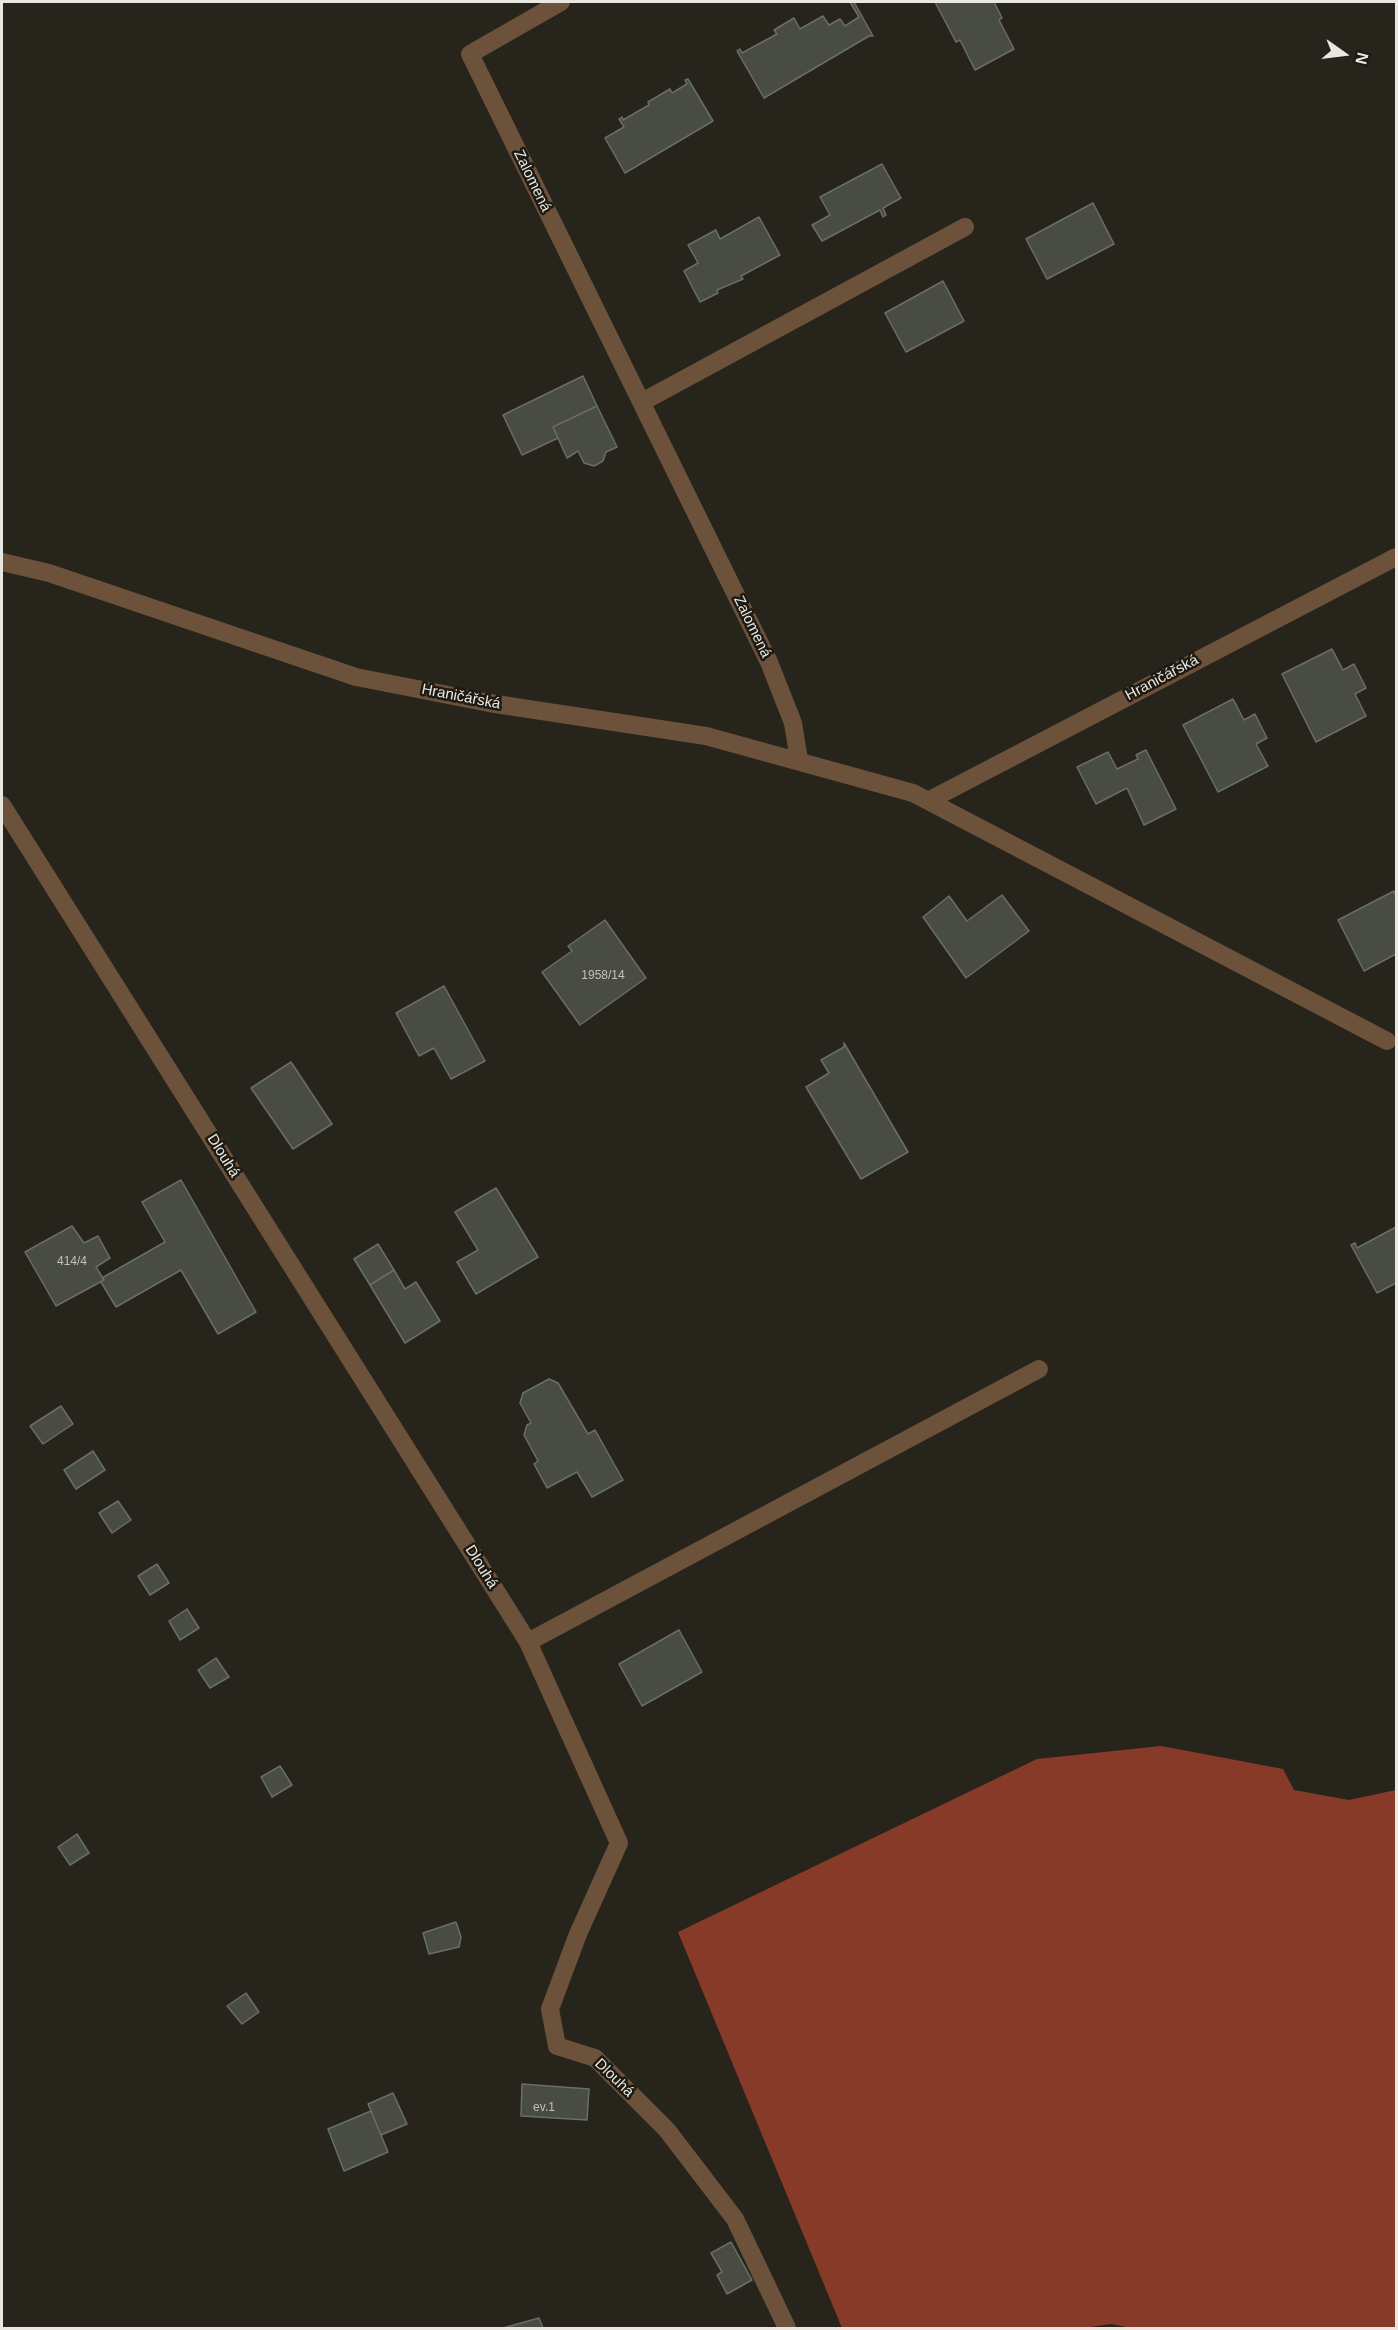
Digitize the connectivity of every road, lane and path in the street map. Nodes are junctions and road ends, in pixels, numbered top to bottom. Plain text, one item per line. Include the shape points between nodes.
1 (561, 2) edge
2 (965, 227) dead end
3 (642, 402) junction
4 (1396, 557) edge
5 (2, 562) edge
6 (799, 760) junction
7 (928, 801) junction
8 (2, 805) edge
9 (1387, 1041) dead end
10 (1039, 1369) dead end
11 (528, 1642) junction
12 (788, 2328) edge

1 - 3 street, Zalomená via 470,54
2 - 3 street
3 - 6 street, Zalomená via 769,662 793,723
4 - 7 street, Hraničářská
5 - 6 street, Hraničářská via 49,573 356,677 489,703 706,736
6 - 7 street, Hraničářská via 913,793
7 - 9 street, Hraničářská
8 - 11 street, Dlouhá
10 - 11 street
11 - 12 street, Dlouhá via 619,1843 550,2009 556,2046 595,2058 667,2130 735,2219

